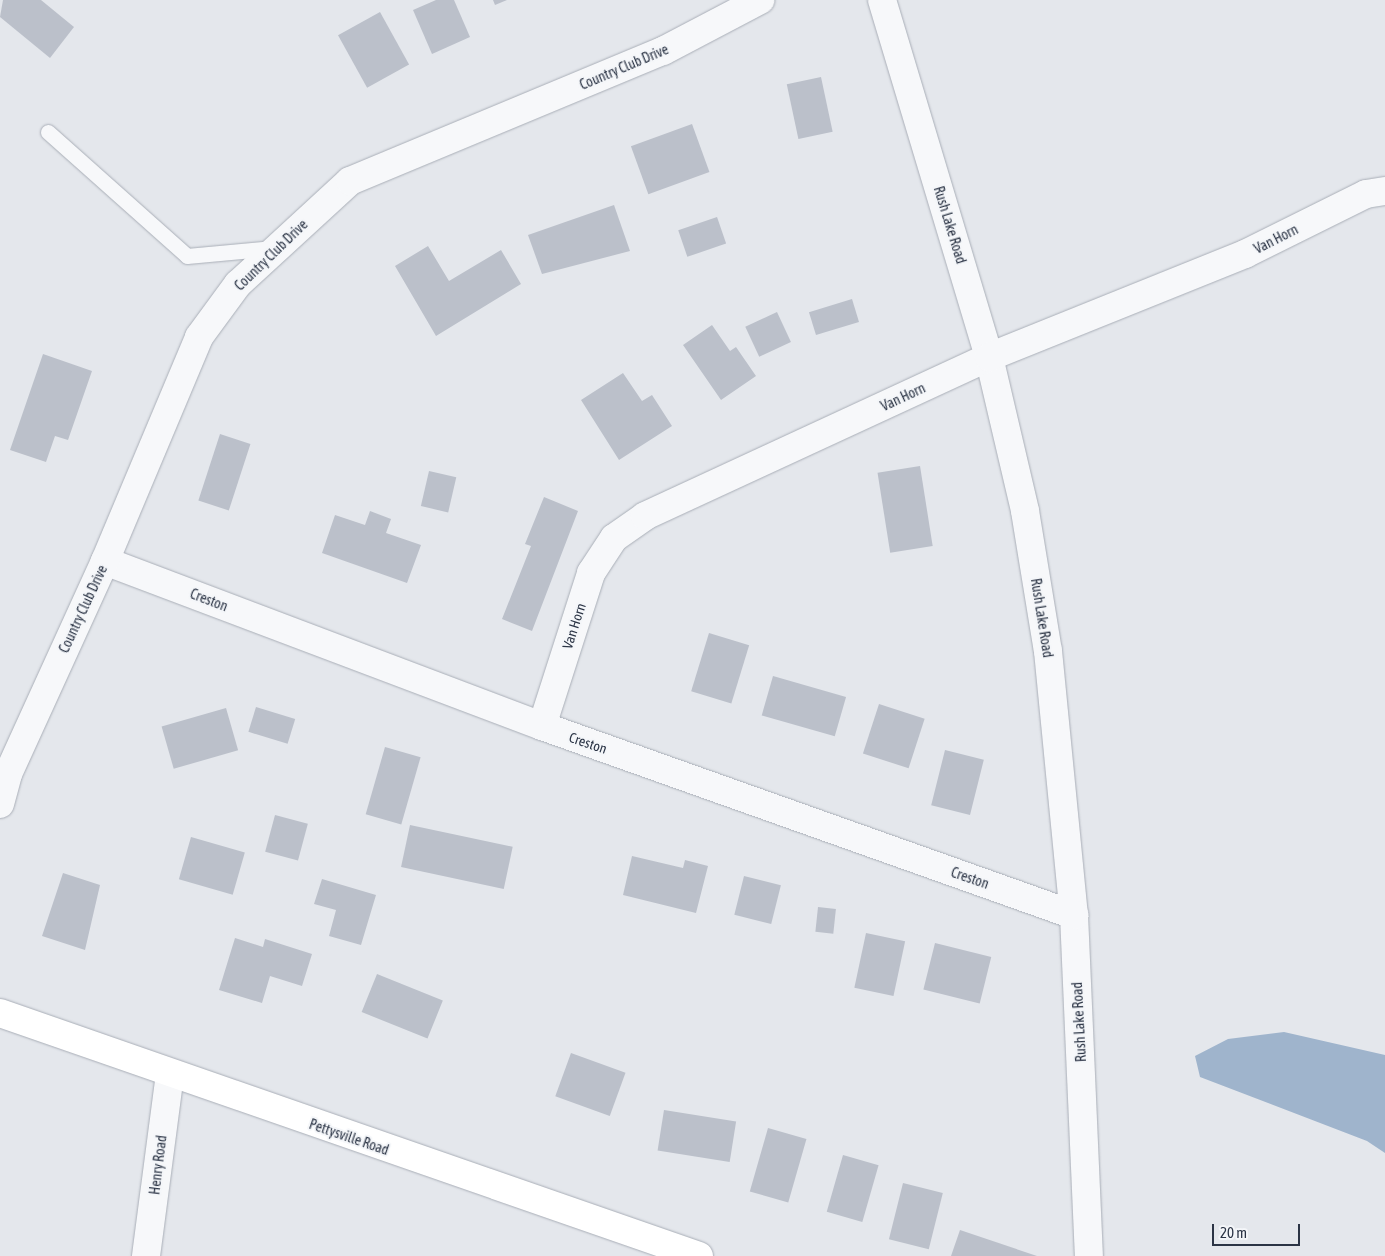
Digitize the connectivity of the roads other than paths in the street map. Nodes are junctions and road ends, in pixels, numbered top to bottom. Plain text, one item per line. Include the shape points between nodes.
1 (760, 0) edge
2 (882, 0) edge
3 (48, 132) dead end
4 (1385, 191) edge
5 (278, 247) junction
6 (989, 357) junction
7 (106, 561) junction
8 (542, 726) junction
9 (0, 804) edge
10 (1074, 915) junction
11 (0, 1013) edge
12 (170, 1074) junction
13 (146, 1256) edge
14 (699, 1256) edge
15 (1089, 1256) edge

1 - 5 street, Country Club Drive via 663,51 350,181
2 - 6 street, Rush Lake Road
3 - 5 lane via 187,256
4 - 6 street, Van Horn via 1366,194 1246,254
5 - 7 street, Country Club Drive via 238,284 199,337
6 - 8 street, Van Horn via 645,516 614,538 591,573
6 - 10 street, Rush Lake Road via 1025,511 1048,651
7 - 8 street, Creston
7 - 9 street, Country Club Drive via 8,774
8 - 10 street, Creston
10 - 15 street, Rush Lake Road
11 - 12 main road, Pettysville Road
12 - 13 street, Henry Road
12 - 14 main road, Pettysville Road

